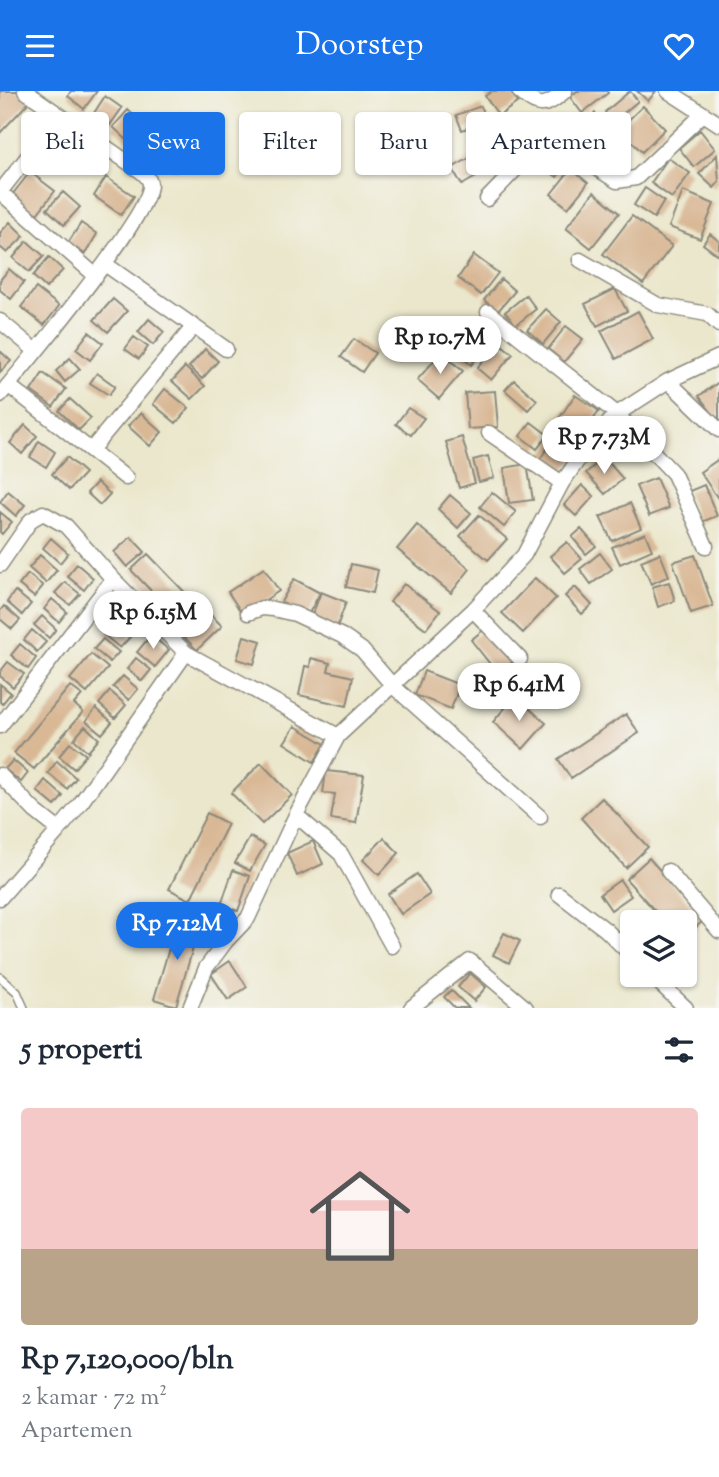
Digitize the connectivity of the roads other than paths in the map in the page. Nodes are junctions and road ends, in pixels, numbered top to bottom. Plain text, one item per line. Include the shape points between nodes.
1 (25, 91) edge
2 (519, 91) edge
3 (565, 91) edge
4 (668, 91) edge
5 (53, 112) edge
6 (703, 114) junction
7 (719, 124) edge
8 (109, 150) edge
9 (21, 166) edge
10 (0, 192) edge
11 (487, 199) dead end
12 (580, 260) dead end
13 (100, 270) junction
14 (488, 312) dead end
15 (0, 321) edge
16 (719, 325) edge
17 (194, 326) junction
18 (226, 349) dead end
19 (36, 351) junction
20 (719, 357) edge
21 (668, 381) junction
22 (4, 390) edge
23 (617, 414) junction
24 (719, 430) edge
25 (489, 433) dead end
26 (91, 450) junction
27 (125, 478) dead end
28 (562, 484) junction
29 (706, 546) dead end
30 (0, 565) edge
31 (113, 579) junction
32 (473, 610) junction
33 (248, 613) dead end
34 (186, 653) junction
35 (520, 659) dead end
36 (393, 686) junction
37 (0, 726) edge
38 (338, 736) junction
39 (0, 775) edge
40 (296, 815) junction
41 (540, 817) dead end
42 (59, 829) junction
43 (668, 871) dead end
44 (558, 894) dead end
45 (0, 898) edge
46 (719, 931) edge
47 (620, 944) edge
48 (392, 946) dead end
49 (0, 977) edge
50 (664, 987) edge
51 (24, 1008) edge
52 (190, 1008) edge
53 (411, 1008) edge
54 (526, 1008) edge
55 (686, 1008) edge

1 - 5 street
2 - 3 street via 544,106
4 - 6 street
6 - 7 street
6 - 11 street via 636,178 617,181 548,141
8 - 13 street via 148,177 150,184 144,205
9 - 10 street
10 - 13 street
12 - 16 street via 658,305 707,314
13 - 17 street
13 - 19 street
14 - 23 street
15 - 19 street
17 - 18 street
17 - 26 street
19 - 22 street
20 - 21 street
21 - 23 street
21 - 24 street
22 - 26 street
23 - 28 street via 592,440
23 - 29 street via 674,474
25 - 28 street
26 - 27 street
28 - 32 street via 524,555
30 - 31 street via 31,520 43,513 66,526
31 - 34 street
31 - 37 street
32 - 35 street
32 - 36 street
33 - 36 street via 273,608 342,636 362,650
34 - 38 street
34 - 42 street
36 - 38 street
36 - 41 street
38 - 40 street
39 - 42 street
40 - 48 street via 341,854
40 - 52 street via 248,918 206,968
42 - 45 street
43 - 46 street
44 - 47 street
49 - 51 lane via 17,992
50 - 55 street
53 - 54 street via 470,961

